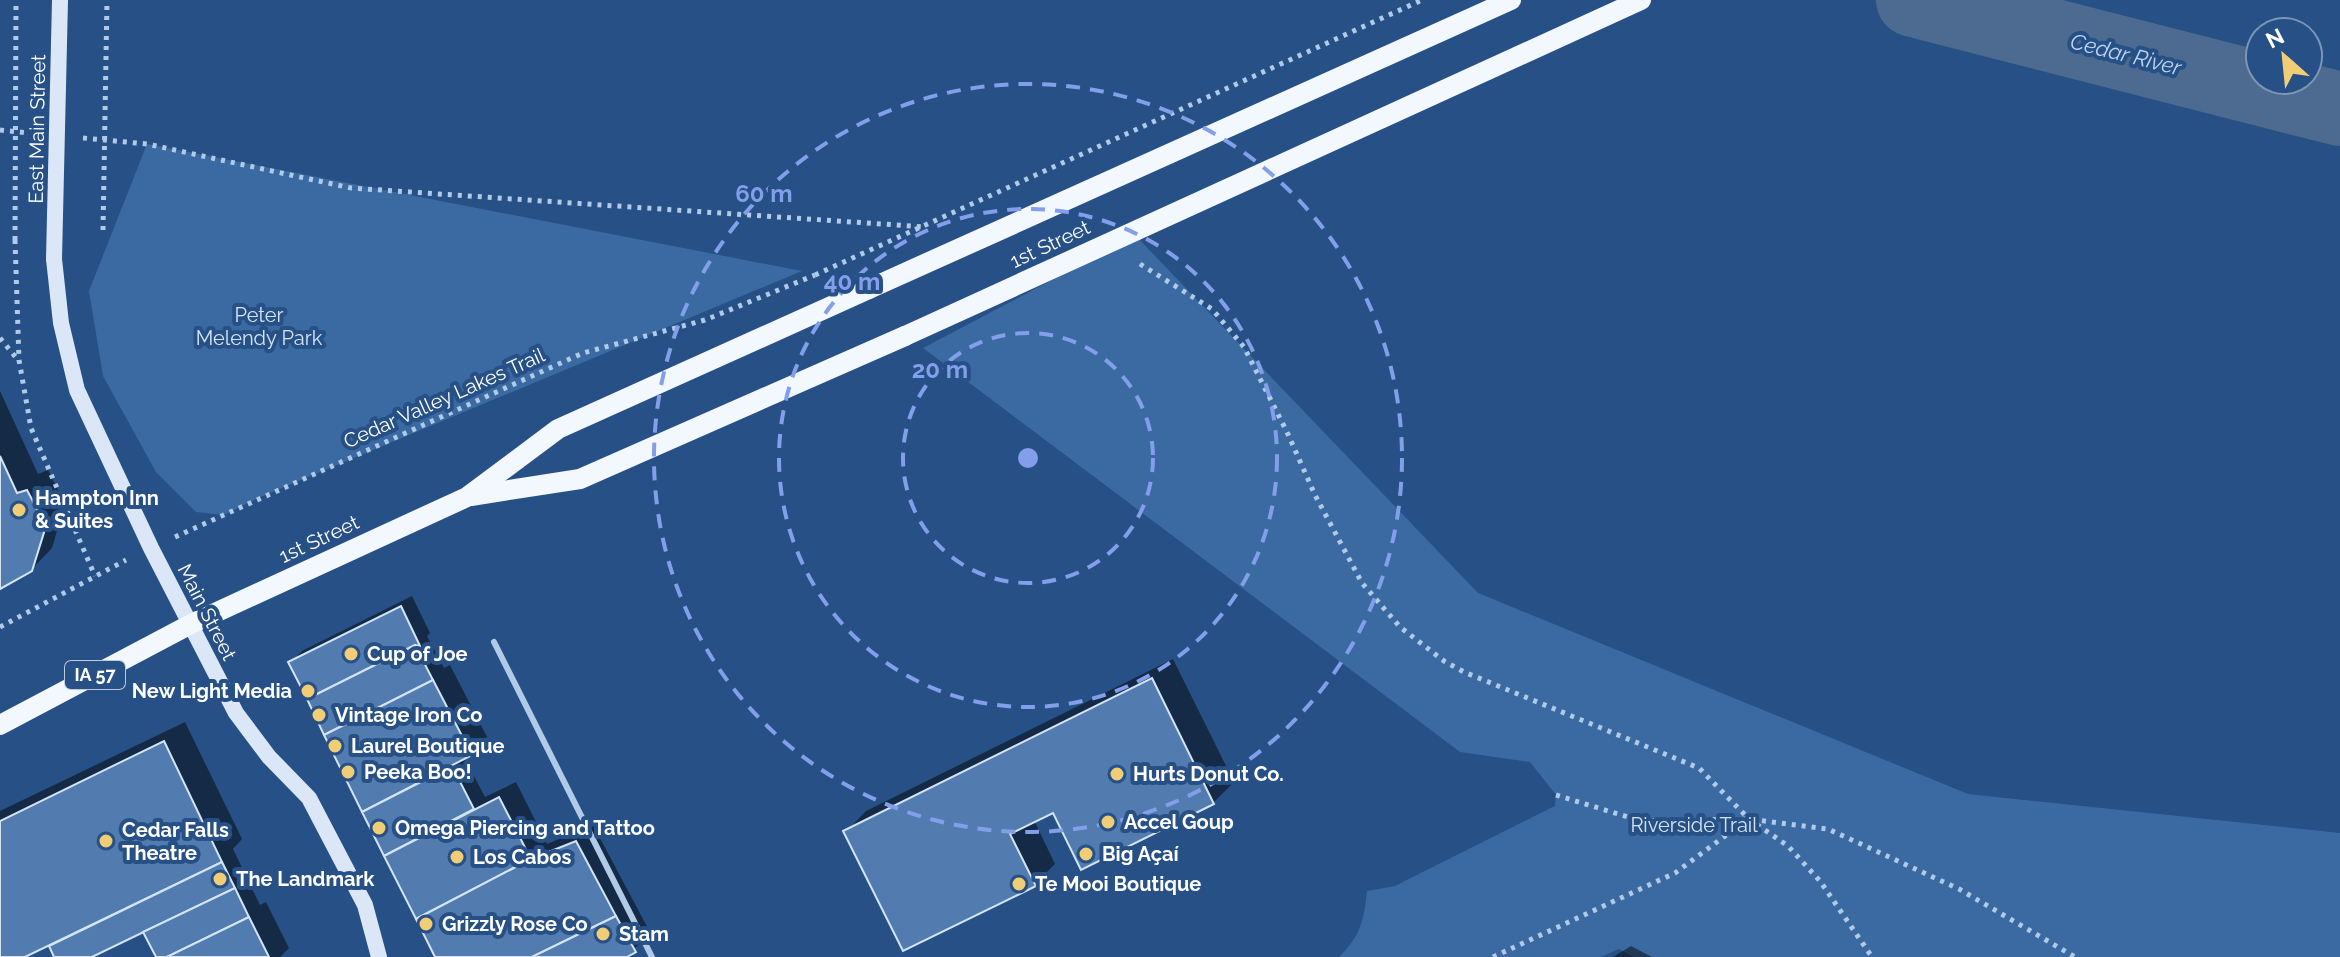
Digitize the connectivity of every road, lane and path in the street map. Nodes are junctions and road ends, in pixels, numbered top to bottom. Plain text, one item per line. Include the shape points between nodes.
1 (16, 0) edge
2 (60, 0) edge
3 (107, 0) edge
4 (1422, 0) edge
5 (1511, 0) edge
6 (1641, 0) edge
7 (103, 230) dead end
8 (54, 259) joint
9 (0, 338) edge
10 (19, 360) junction
11 (467, 497) junction
12 (151, 548) junction
13 (95, 576) junction
14 (191, 624) junction
15 (0, 627) edge
16 (494, 642) dead end
17 (0, 725) edge
18 (1556, 795) dead end
19 (1749, 819) junction
20 (379, 957) edge
21 (652, 957) edge
22 (1493, 957) edge
23 (1872, 957) edge
24 (2075, 957) edge

1 - 10 path, bridge
2 - 8 main road, East Main Street, bridge
3 - 7 path, bridge
4 - 12 path, Cedar Valley Lakes Trail, bridge via 815,275 705,320 583,353
5 - 11 main road, 1st Street, bridge via 558,429
6 - 11 main road, 1st Street, bridge via 580,479
8 - 12 main road, Main Street via 61,323 77,390
9 - 10 path
10 - 13 path via 31,428
11 - 14 main road, 1st Street
12 - 13 path, Cedar Valley Lakes Trail
12 - 14 main road, Main Street
13 - 15 path, Cedar Valley Lakes Trail
14 - 17 main road, IA 57
14 - 20 main road, Main Street via 236,713 309,798 365,905
16 - 21 lane
18 - 19 path via 1641,821
19 - 22 path via 1675,873
19 - 23 path via 1788,846 1820,881
19 - 24 path via 1828,829 1959,889

